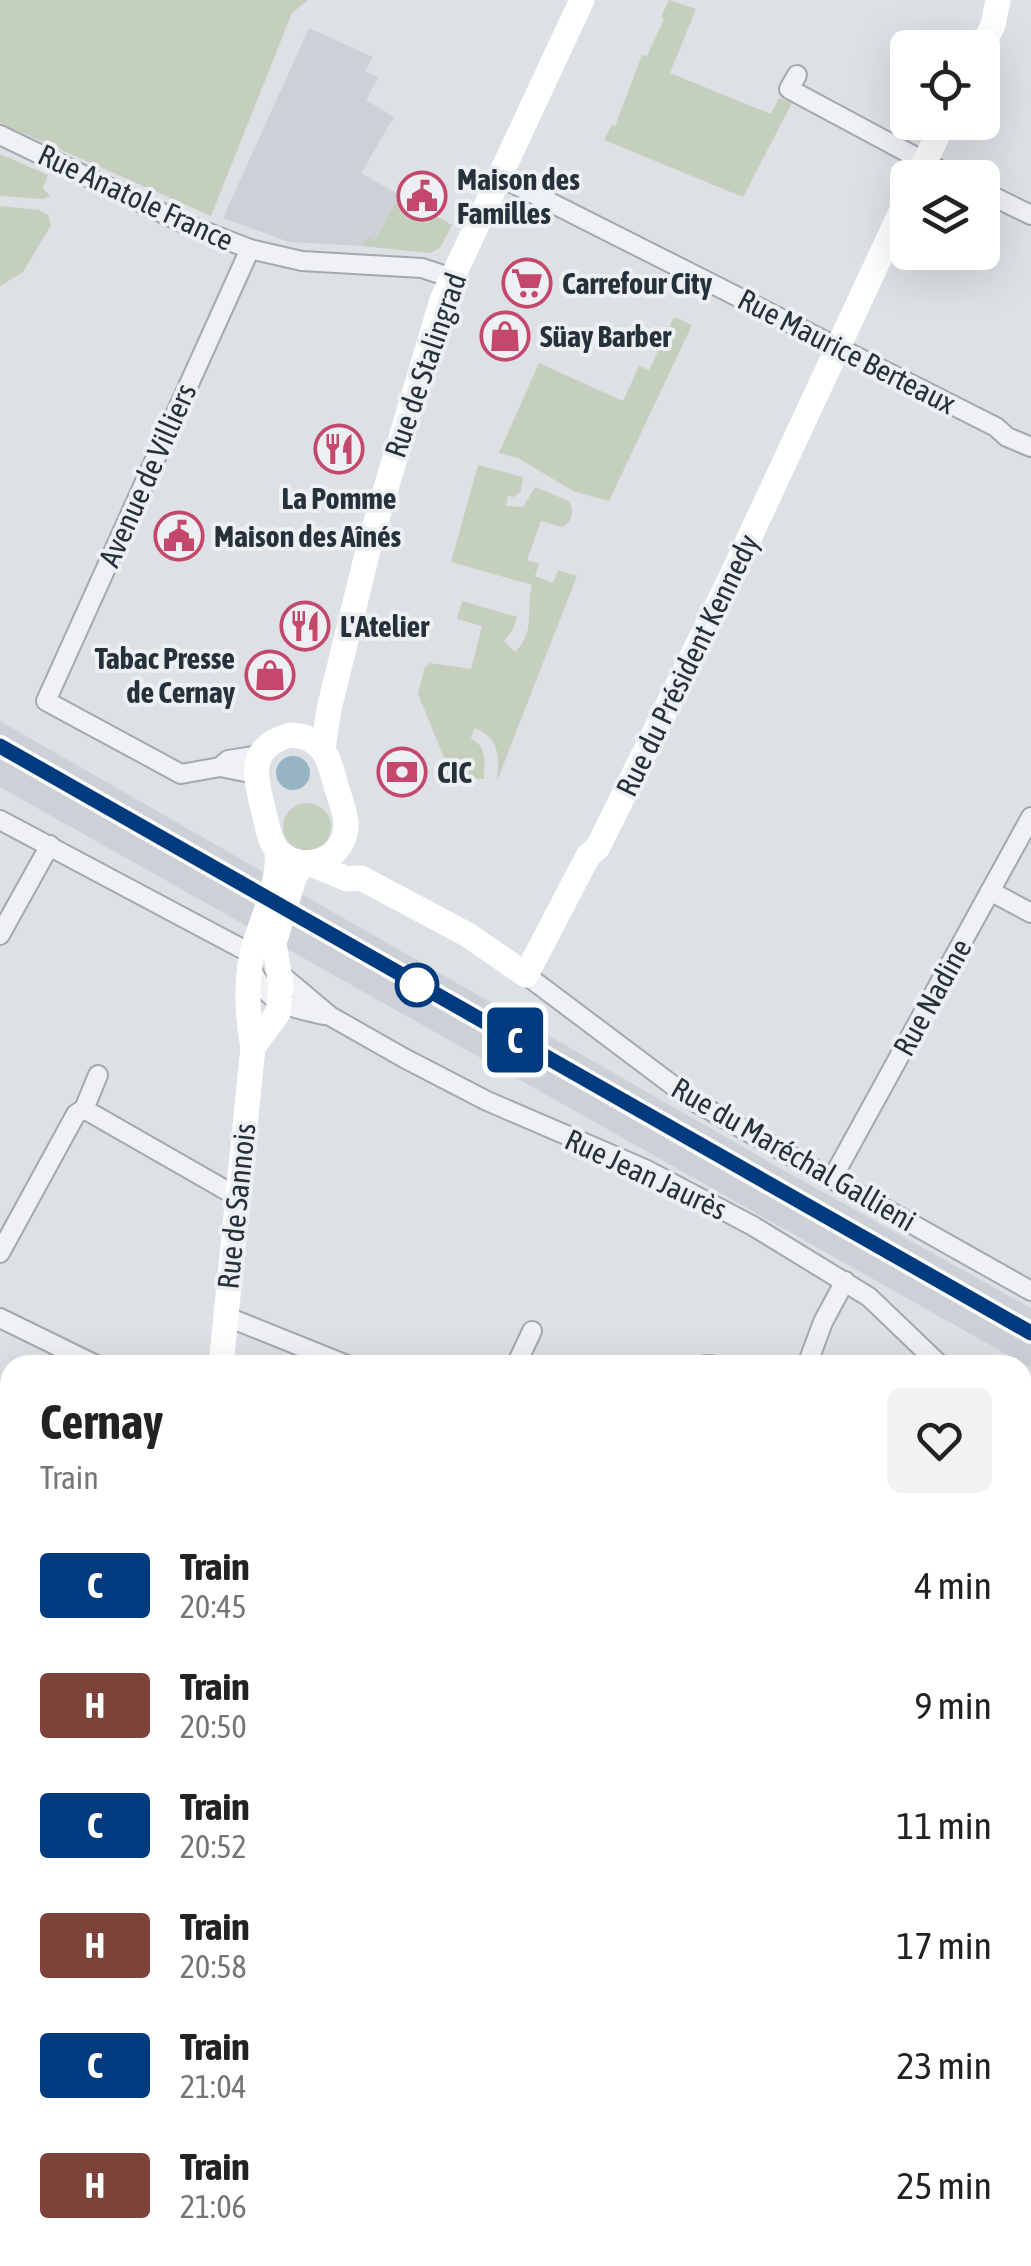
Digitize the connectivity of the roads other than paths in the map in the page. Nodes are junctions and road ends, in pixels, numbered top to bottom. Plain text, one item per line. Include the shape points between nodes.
1 (582, 0) edge
2 (998, 0) edge
3 (991, 30) edge
4 (797, 75) dead end
5 (0, 134) edge
6 (905, 160) edge
7 (500, 177) junction
8 (1000, 200) edge
9 (1031, 216) edge
10 (890, 234) edge
11 (250, 249) junction
12 (452, 278) junction
13 (835, 348) junction
14 (1031, 447) edge
15 (323, 749) junction
16 (257, 765) junction
17 (1031, 817) edge
18 (0, 820) edge
19 (345, 833) junction
20 (50, 845) junction
21 (277, 850) junction
22 (307, 863) junction
23 (361, 878) junction
24 (990, 891) junction
25 (1031, 913) edge
26 (0, 935) edge
27 (252, 961) junction
28 (280, 974) junction
29 (526, 974) junction
30 (280, 1003) junction
31 (330, 1016) junction
32 (253, 1047) junction
33 (98, 1075) dead end
34 (84, 1109) junction
35 (832, 1177) junction
36 (236, 1196) junction
37 (0, 1253) edge
38 (845, 1281) junction
39 (1031, 1291) edge
40 (225, 1316) junction
41 (0, 1318) edge
42 (532, 1332) dead end
43 (76, 1355) edge
44 (222, 1355) edge
45 (322, 1355) edge
46 (521, 1355) edge
47 (811, 1355) edge
48 (929, 1355) edge

1 - 7 street, Rue de Stalingrad
2 - 3 street
4 - 6 street via 789,88
5 - 11 street, Rue Anatole France via 183,224
7 - 12 street, Rue de Stalingrad
7 - 13 street, Rue Maurice Berteaux
8 - 9 street
10 - 13 street, Rue du Président Kennedy
11 - 12 street, Rue Anatole France via 302,261 422,268
11 - 16 street, Avenue de Villiers via 46,701 181,774 220,768 228,760
12 - 15 street, Rue de Stalingrad via 393,455
13 - 14 street, Rue Maurice Berteaux
13 - 29 street, Rue du Président Kennedy via 732,575 598,846
15 - 16 street via 311,738 290,735 274,740
15 - 19 street
16 - 21 street
17 - 24 street, Rue Nadine
18 - 20 street
19 - 22 street via 336,852
19 - 23 street
20 - 26 street
20 - 27 street
21 - 22 street
21 - 27 street, Rue de Sannois
22 - 23 street, Rue du Maréchal Gallieni
22 - 28 street via 295,875 274,943
23 - 29 street, Rue du Maréchal Gallieni
24 - 25 street
24 - 35 street, Rue Nadine
27 - 30 street via 263,991
27 - 32 street, Rue de Sannois
28 - 30 street
28 - 31 street, Rue Jean Jaurès
29 - 35 street, Rue du Maréchal Gallieni via 695,1102
30 - 31 street, Rue Jean Jaurès
30 - 32 street, Rue de Sannois
31 - 38 street, Rue Jean Jaurès via 487,1101 645,1169
32 - 36 street, Rue de Sannois
33 - 34 street
34 - 36 street
34 - 37 street
35 - 39 street, Rue du Maréchal Gallieni
36 - 40 street, Rue de Sannois
38 - 47 street
38 - 48 street, Rue Jean Jaurès
40 - 44 street, Rue de Sannois
40 - 45 street
41 - 43 street
42 - 46 street

